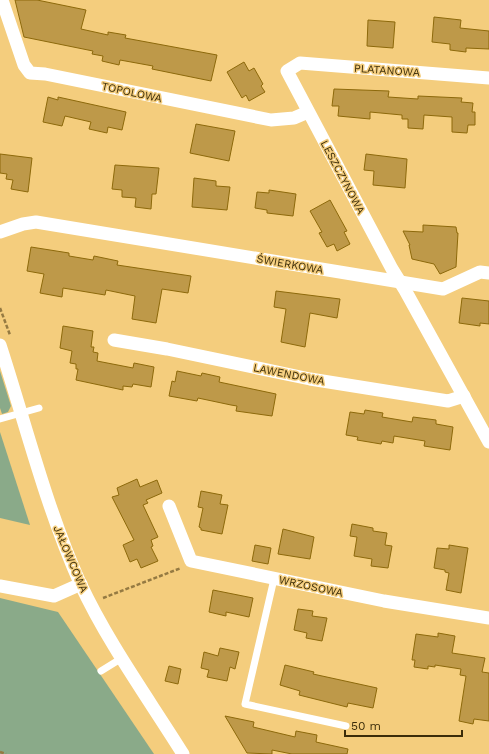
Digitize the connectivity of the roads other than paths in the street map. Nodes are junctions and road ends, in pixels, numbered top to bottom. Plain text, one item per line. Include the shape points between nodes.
1 (3, 3) dead end
2 (287, 71) joint
3 (489, 78) edge
4 (308, 112) junction
5 (0, 232) edge
6 (489, 273) edge
7 (400, 282) junction
8 (114, 340) dead end
9 (0, 345) edge
10 (464, 396) junction
11 (39, 408) dead end
12 (22, 412) junction
13 (0, 419) edge
14 (485, 424) edge
15 (489, 442) edge
16 (169, 506) dead end
17 (274, 579) junction
18 (81, 584) junction
19 (0, 586) edge
20 (489, 618) edge
21 (122, 658) junction
22 (101, 670) dead end
23 (346, 726) dead end
24 (183, 754) edge

1 - 4 street, TOPOLOWA via 24,65 30,73 271,120 294,118
2 - 3 street, PLATANOWA via 300,63
2 - 4 street, LESZCZYNOWA
4 - 7 street, LESZCZYNOWA
5 - 7 street, ŚWIERKOWA via 36,222
6 - 7 street, ŚWIERKOWA via 480,272 444,289
7 - 10 street
8 - 10 street, LAWENDOWA via 333,383 448,401
9 - 12 street, JAŁOWCOWA
10 - 14 street
11 - 12 lane
12 - 13 lane
12 - 18 street, JAŁOWCOWA via 54,516
14 - 15 street
16 - 17 street, WRZOSOWA via 191,561
17 - 20 street, WRZOSOWA via 384,601
17 - 23 lane via 245,704
18 - 19 street via 54,596
18 - 21 street, JAŁOWCOWA
21 - 22 lane
21 - 24 street, JAŁOWCOWA

